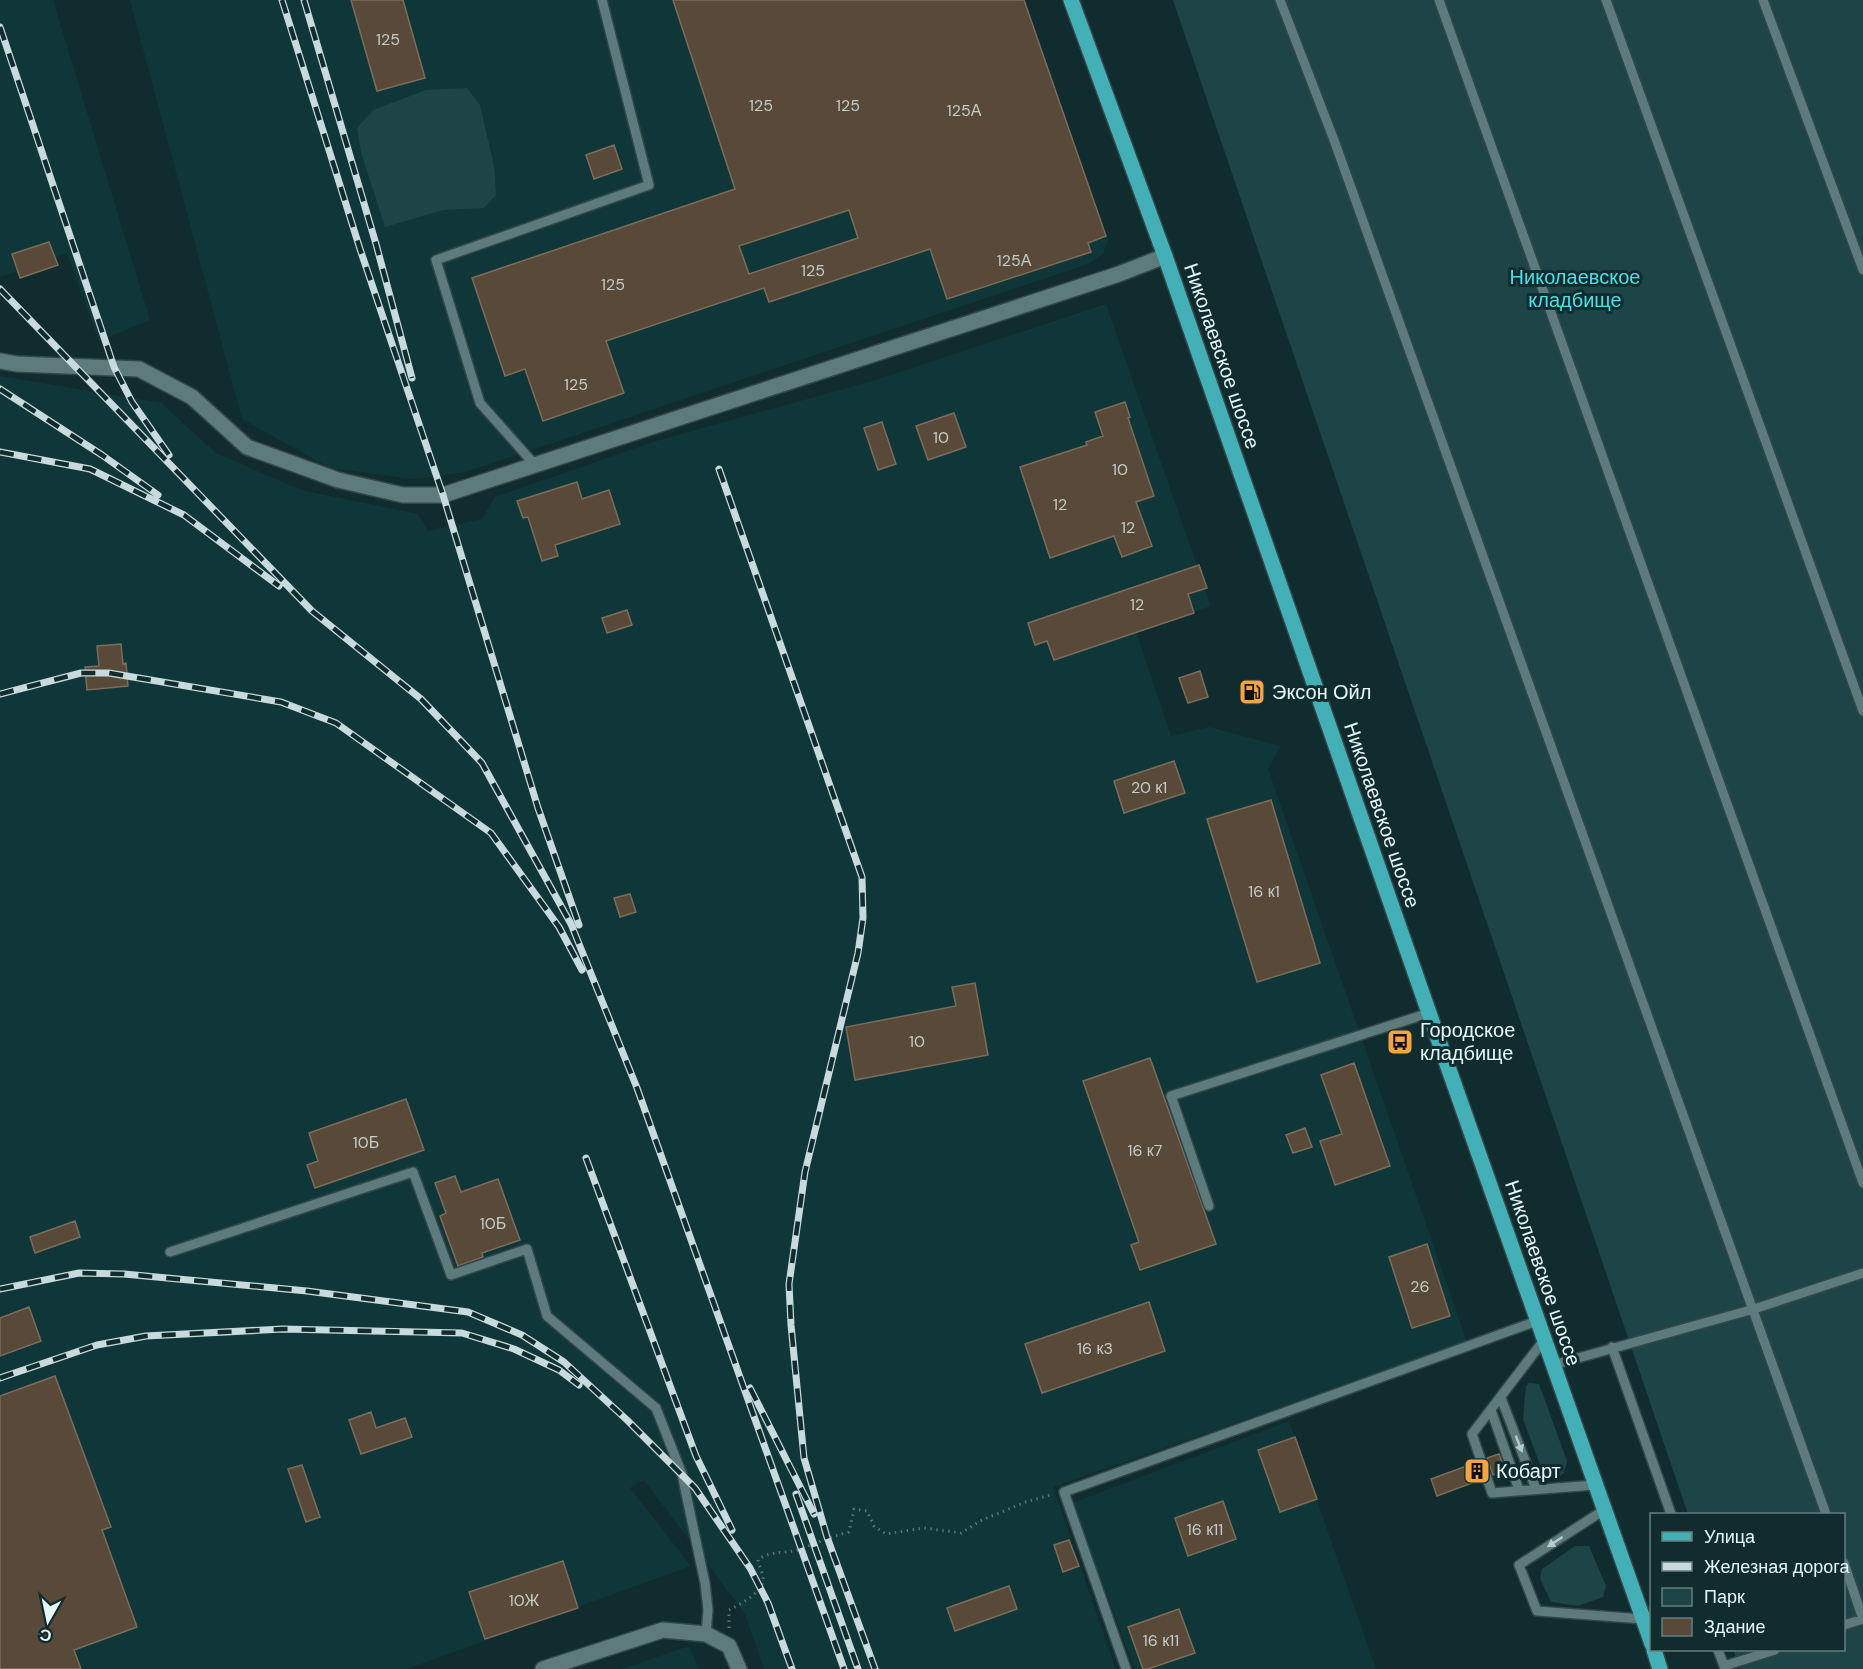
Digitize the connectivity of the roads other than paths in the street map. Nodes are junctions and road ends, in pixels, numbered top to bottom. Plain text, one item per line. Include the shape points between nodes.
1 (602, 0) edge
2 (1071, 0) edge
3 (1280, 0) edge
4 (1438, 0) edge
5 (1606, 0) edge
6 (1763, 0) edge
7 (1165, 256) junction
8 (1863, 270) edge
9 (0, 361) edge
10 (535, 465) junction
11 (1863, 711) edge
12 (1429, 1013) junction
13 (1863, 1183) edge
14 (1209, 1206) dead end
15 (170, 1251) dead end
16 (1863, 1273) edge
17 (1754, 1309) junction
18 (1537, 1321) junction
19 (1544, 1340) junction
20 (1612, 1347) junction
21 (1553, 1365) junction
22 (1501, 1398) junction
23 (1491, 1410) junction
24 (1595, 1485) junction
25 (1536, 1489) junction
26 (1519, 1491) junction
27 (1604, 1510) junction
28 (1670, 1513) edge
29 (1825, 1513) edge
30 (1845, 1566) edge
31 (1643, 1619) junction
32 (1863, 1619) edge
33 (1845, 1625) edge
34 (705, 1634) junction
35 (1650, 1638) edge
36 (1653, 1651) edge
37 (1718, 1651) edge
38 (1772, 1651) edge
39 (1724, 1668) edge
40 (543, 1669) edge
41 (739, 1669) edge
42 (1126, 1669) edge
43 (1660, 1669) edge

1 - 10 lane via 649,184 436,260 480,403
2 - 7 main road, Николаевское шоссе
3 - 17 lane via 1334,140
4 - 13 lane
5 - 11 lane
6 - 8 lane
7 - 10 street
7 - 12 main road, Николаевское шоссе
9 - 10 street via 140,369 192,397 247,447 338,480 403,495 444,495
12 - 14 lane via 1171,1096
12 - 18 main road, Николаевское шоссе
15 - 34 lane via 413,1172 451,1275 527,1249 547,1316 656,1408 682,1474 706,1592
16 - 17 lane
17 - 20 lane
17 - 29 lane
18 - 19 main road, Николаевское шоссе
18 - 42 lane via 1064,1492
19 - 21 main road, Николаевское шоссе
19 - 22 lane
20 - 21 lane
20 - 28 lane
21 - 24 main road, Николаевское шоссе
22 - 23 lane
22 -> 25 lane
23 - 26 lane
23 - 26 lane via 1472,1434 1478,1453 1492,1492
24 - 25 lane
24 - 27 main road, Николаевское шоссе
25 - 26 lane
27 - 31 main road, Николаевское шоссе
27 -> 31 lane via 1519,1565 1537,1611
30 - 32 lane
31 - 35 main road, Николаевское шоссе
32 - 33 lane
34 - 40 street via 663,1630
34 - 41 street via 729,1646
36 - 43 main road
37 - 39 lane
38 - 39 lane

